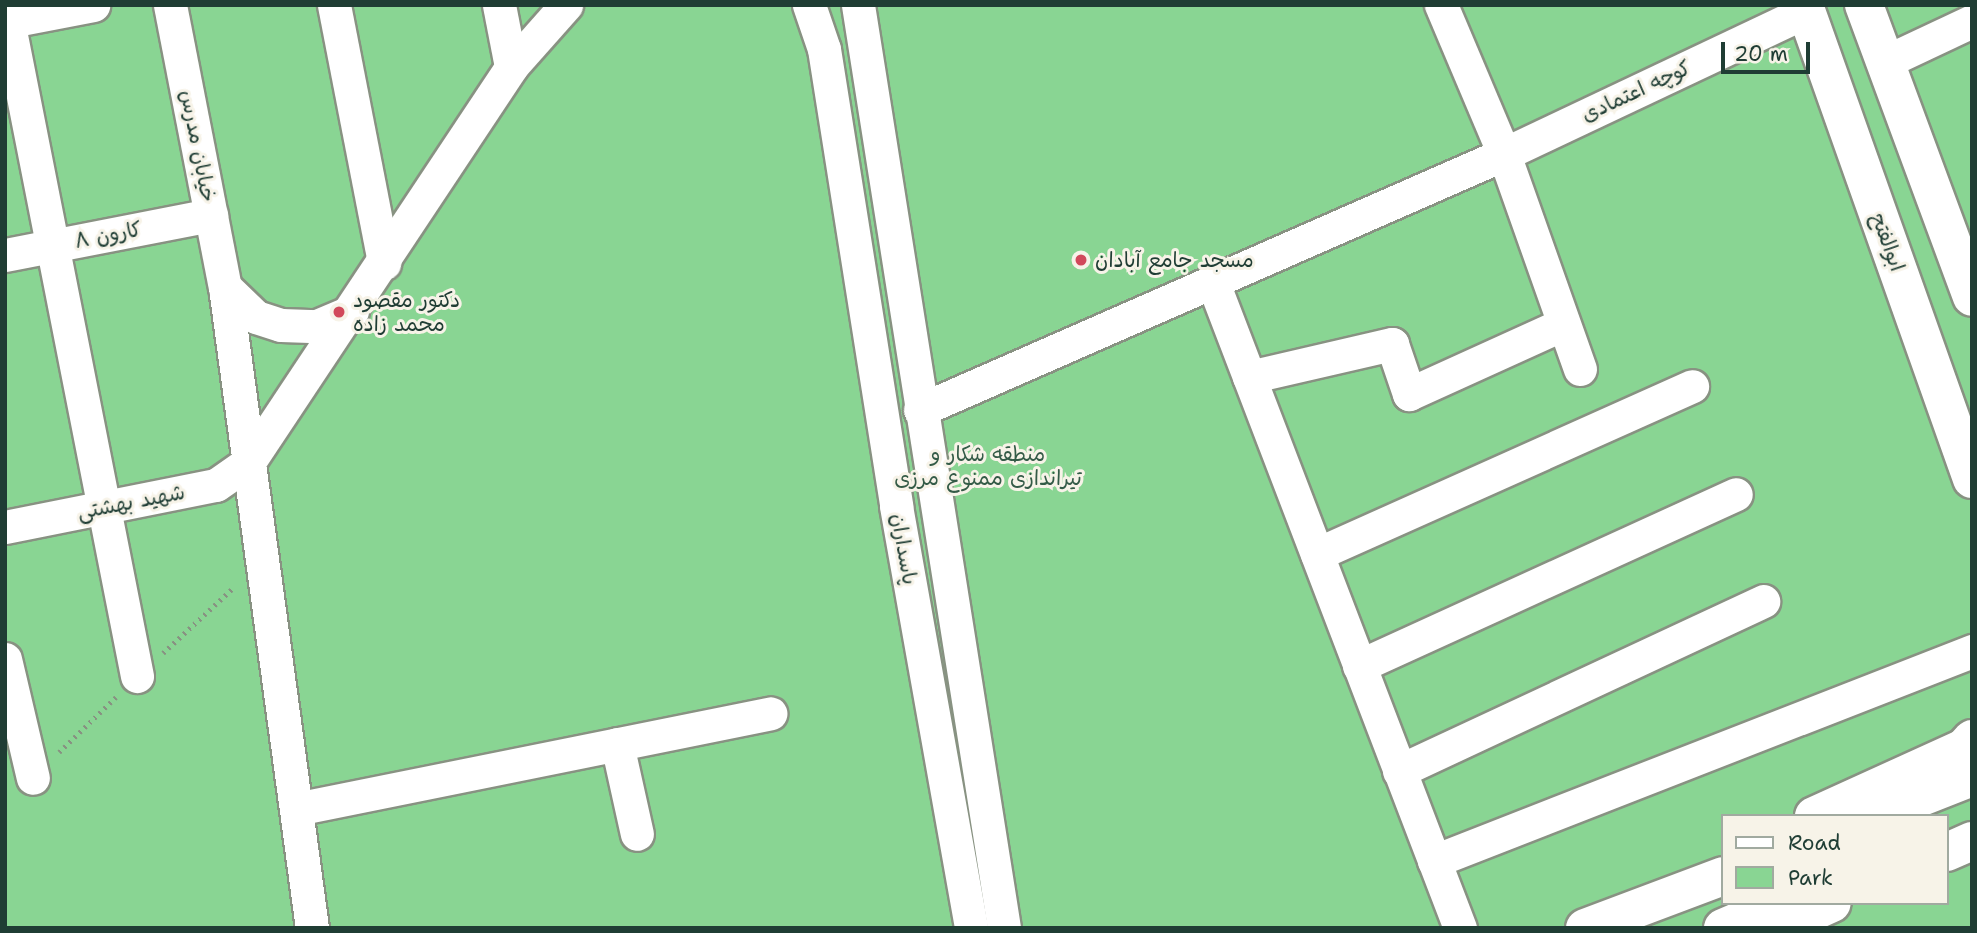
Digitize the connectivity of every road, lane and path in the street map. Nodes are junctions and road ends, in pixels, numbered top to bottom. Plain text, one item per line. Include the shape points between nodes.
1 (93, 5) edge
2 (170, 5) edge
3 (334, 5) edge
4 (499, 5) edge
5 (566, 5) edge
6 (809, 5) edge
7 (858, 5) edge
8 (1441, 5) edge
9 (1864, 5) edge
10 (1805, 8) edge
11 (6, 17) edge
12 (1972, 21) edge
13 (1885, 62) junction
14 (511, 67) junction
15 (1504, 154) junction
16 (211, 215) junction
17 (52, 246) junction
18 (5, 255) edge
19 (384, 263) junction
20 (1969, 280) edge
21 (1212, 281) junction
22 (225, 287) junction
23 (352, 311) junction
24 (1561, 325) junction
25 (1580, 369) dead end
26 (1249, 377) junction
27 (1692, 386) dead end
28 (920, 410) junction
29 (249, 462) junction
30 (1972, 479) edge
31 (1736, 494) dead end
32 (102, 508) junction
33 (5, 527) edge
34 (1317, 554) junction
35 (1763, 601) dead end
36 (1972, 651) edge
37 (5, 659) edge
38 (1359, 666) junction
39 (137, 676) dead end
40 (770, 713) dead end
41 (617, 744) junction
42 (1970, 753) edge
43 (1399, 771) junction
44 (33, 778) dead end
45 (296, 809) junction
46 (1819, 814) edge
47 (1878, 814) edge
48 (637, 834) dead end
49 (1434, 861) junction
50 (1722, 876) edge
51 (1776, 905) edge
52 (1828, 905) edge
53 (312, 928) edge
54 (971, 928) edge
55 (1004, 928) edge
56 (1460, 928) edge
57 (1585, 928) edge
58 (1723, 928) edge
59 (1777, 928) edge

1 - 11 street
2 - 16 street, خیابان مدرس
3 - 19 street
4 - 14 street
5 - 14 street
6 - 54 street, پاسداران via 824,49 896,506
7 - 28 street, پاسداران
8 - 15 street
9 - 13 main road
10 - 15 street, کوچه اعتمادی
10 - 30 main road, ابوالفتح
11 - 17 street
12 - 13 street
13 - 20 main road
14 - 19 street
15 - 21 street, کوچه اعتمادی
15 - 24 street
16 - 17 street, کارون ۸
16 - 22 street, خیابان مدرس
17 - 18 street, کارون ۸
17 - 32 street
19 - 23 street
21 - 26 street
21 - 28 street, کوچه اعتمادی
22 - 23 street via 256,317 281,325 317,326
22 - 29 street, خیابان مدرس
23 - 29 street
24 - 25 street
24 - 26 street via 1409,394 1392,344
26 - 34 street
27 - 34 street
28 - 55 street, پاسداران
29 - 32 street, شهید بهشتی via 216,485
29 - 45 street, خیابان مدرس
31 - 38 street
32 - 33 street, شهید بهشتی
32 - 39 street
34 - 38 street
35 - 43 street
36 - 49 street
37 - 44 street
38 - 43 street
40 - 41 street
41 - 45 street
41 - 48 street
42 - 46 main road
42 - 47 main road via 1927,794
43 - 49 street
45 - 53 street, خیابان مدرس
49 - 56 street
50 - 57 main road
51 - 58 main road
52 - 59 main road

